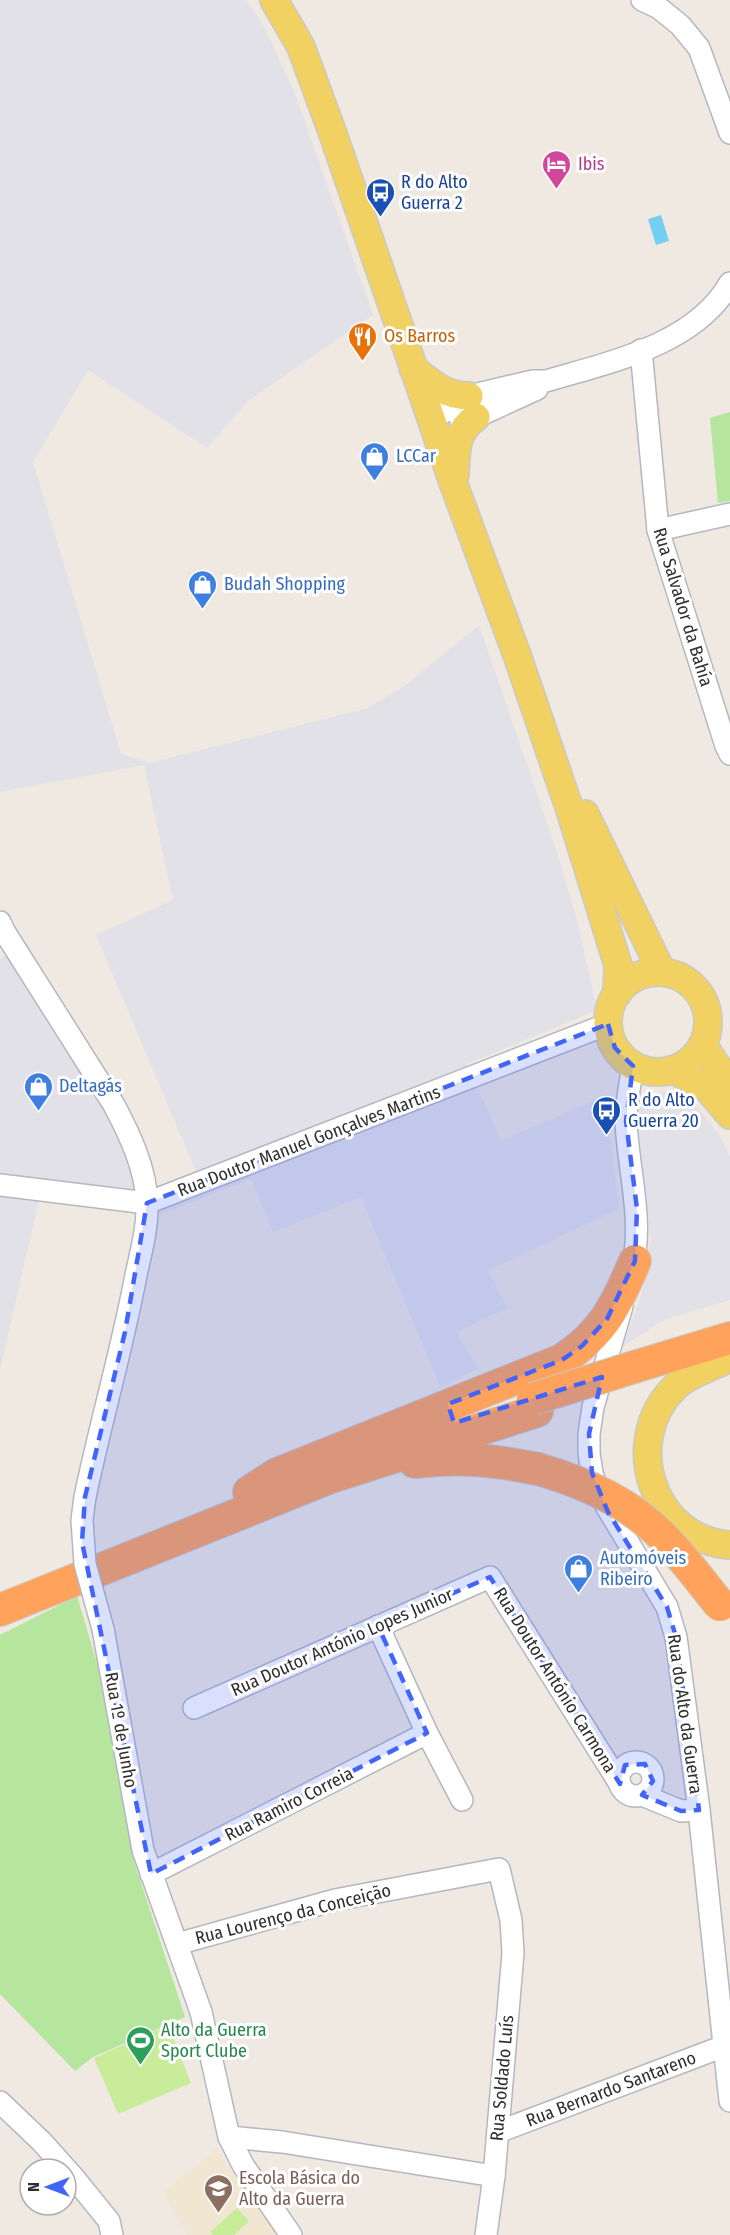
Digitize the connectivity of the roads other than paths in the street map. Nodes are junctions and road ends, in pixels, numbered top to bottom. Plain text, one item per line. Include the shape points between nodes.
1 (274, 0) edge
2 (642, 0) edge
3 (730, 133) edge
4 (729, 286) edge
5 (641, 350) junction
6 (413, 368) junction
7 (473, 406) junction
8 (431, 420) junction
9 (454, 485) junction
10 (730, 514) edge
11 (658, 530) junction
12 (517, 655) junction
13 (730, 754) edge
14 (0, 922) edge
15 (662, 972) junction
16 (617, 994) junction
17 (608, 1024) junction
18 (703, 1045) junction
19 (633, 1066) junction
20 (674, 1070) junction
21 (730, 1086) edge
22 (730, 1115) edge
23 (0, 1185) edge
24 (147, 1203) junction
25 (634, 1262) junction
26 (730, 1338) edge
27 (730, 1353) edge
28 (730, 1358) edge
29 (636, 1374) junction
30 (535, 1405) junction
31 (331, 1477) junction
32 (249, 1492) junction
33 (730, 1545) edge
34 (490, 1577) joint
35 (0, 1592) edge
36 (0, 1610) edge
37 (725, 1611) edge
38 (378, 1626) junction
39 (194, 1708) dead end
40 (427, 1733) junction
41 (620, 1784) junction
42 (642, 1795) junction
43 (462, 1800) dead end
44 (699, 1810) junction
45 (150, 1874) junction
46 (511, 1920) joint
47 (177, 1944) junction
48 (724, 2046) junction
49 (730, 2101) edge
50 (0, 2102) edge
51 (498, 2132) junction
52 (229, 2137) junction
53 (494, 2176) junction
54 (112, 2235) edge
55 (291, 2235) edge
56 (486, 2235) edge

1 - 6 main road via 301,47
2 - 3 street via 680,25 699,48
4 - 5 street via 692,326
5 - 7 street via 546,381 532,381
5 - 11 street, Rua Salvador da Bahía
6 - 7 main road via 441,390
6 - 8 main road
7 - 8 street
7 - 9 main road via 457,442
8 - 9 main road
9 - 12 main road
10 - 11 street
11 - 13 street, Rua Salvador da Bahía
12 - 15 main road via 588,820
12 - 16 main road via 618,965
14 - 24 street, Rua 1º de Junho via 129,1132 144,1177
15 - 16 main road via 632,980
15 - 18 main road via 676,975 699,993 708,1021
16 - 17 main road
17 - 19 main road via 615,1048
17 - 24 street, Rua Doutor Manuel Gonçalves Martins
18 - 20 main road via 689,1062
18 - 21 main road
19 - 20 main road via 653,1072
19 - 25 street, Rua do Alto da Guerra via 626,1121 637,1209
20 - 22 main road via 708,1089
23 - 24 street, Rua Doutor Manuel Gonçalves Martins
24 - 45 street, Rua 1º de Junho, bridge via 125,1332 82,1520 84,1564 103,1629
25 - 32 highway via 607,1319 582,1346 562,1360 277,1474
25 - 44 street, Rua do Alto da Guerra via 593,1407 589,1453 599,1494 667,1607 676,1637
26 - 29 highway
27 - 29 highway
28 - 33 main road via 674,1388 660,1407 648,1438 648,1474 662,1507 688,1533
29 - 30 highway, bridge
30 - 31 highway
30 - 32 highway via 430,1430
31 - 36 highway
31 - 37 highway, bridge via 451,1458 493,1460 571,1479 606,1495 660,1534
32 - 35 highway via 107,1544
34 - 38 street, Rua Doutor António Lopes Junior
34 - 41 street, Rua Doutor António Carmona
38 - 39 street, Rua Doutor António Lopes Junior
38 - 40 street
40 - 43 street
40 - 45 street, Rua Ramiro Correia
41 - 42 street via 628,1794
41 - 42 street via 625,1765 645,1764 653,1781
42 - 44 street via 681,1811
44 - 48 street, Rua do Alto da Guerra
45 - 47 street, Rua 1º de Junho
46 - 47 street, Rua Lourenço da Conceição via 499,1869 335,1900
46 - 51 street, Rua Soldado Luís via 513,1953
47 - 52 street, Rua 1º de Junho via 201,2012
48 - 49 street, Rua do Alto da Guerra
48 - 51 street, Rua Bernardo Santareno
50 - 54 street via 75,2179 110,2221
51 - 53 street, Rua Soldado Luís
52 - 53 street
52 - 55 street, Rua 1º de Junho via 243,2165
53 - 56 street, Rua Soldado Luís

